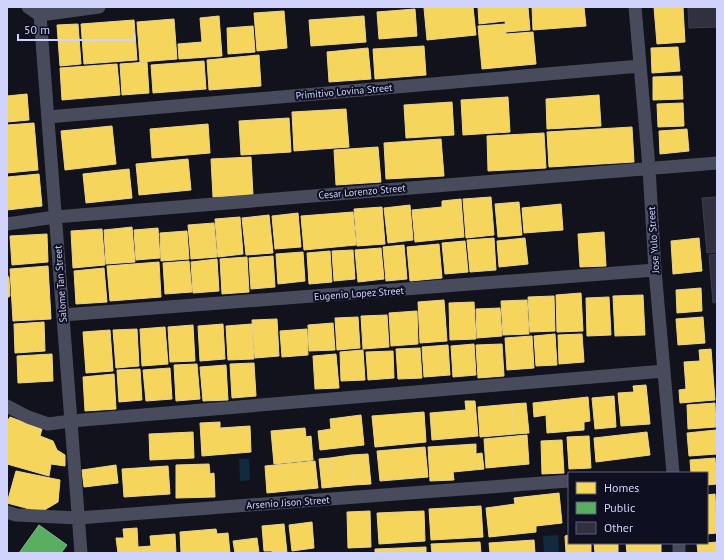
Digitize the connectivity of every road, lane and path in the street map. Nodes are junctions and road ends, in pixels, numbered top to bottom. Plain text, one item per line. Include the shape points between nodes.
1 (28, 7) edge
2 (99, 7) edge
3 (635, 7) edge
4 (40, 15) junction
5 (640, 66) junction
6 (48, 117) junction
7 (717, 162) edge
8 (649, 168) junction
9 (55, 217) junction
10 (7, 224) edge
11 (655, 270) junction
12 (63, 315) junction
13 (664, 371) junction
14 (7, 406) edge
15 (71, 421) junction
16 (672, 472) edge
17 (568, 481) edge
18 (7, 512) edge
19 (78, 518) junction
20 (81, 553) edge

1 - 4 street
2 - 4 street
3 - 5 street, Jose Yulo Street
4 - 6 street, Salome Tan Street
5 - 6 street, Primitivo Lovina Street
5 - 8 street, Jose Yulo Street
6 - 9 street, Salome Tan Street
7 - 8 street, Cesar Lorenzo Street
8 - 9 street, Cesar Lorenzo Street
8 - 11 street, Jose Yulo Street
9 - 10 street, Cesar Lorenzo Street
9 - 12 street, Salome Tan Street
11 - 12 street, Eugenio Lopez Street
11 - 13 street, Jose Yulo Street
12 - 15 street, Salome Tan Street
13 - 15 street
13 - 16 street, Jose Yulo Street
14 - 15 street via 48,424
15 - 19 street, Salome Tan Street
17 - 19 street, Arsenio Jison Street
18 - 19 street, Arsenio Jison Street via 16,515
19 - 20 street, Salome Tan Street

